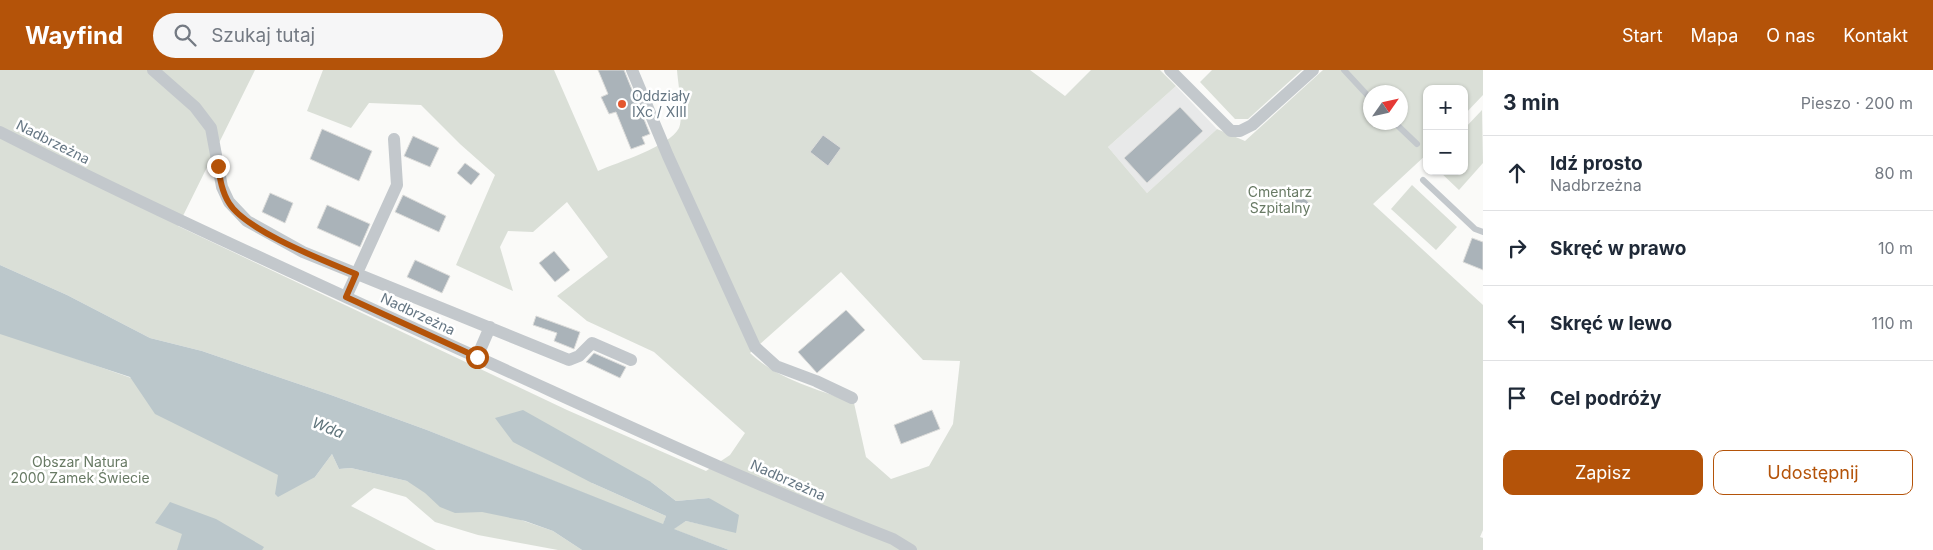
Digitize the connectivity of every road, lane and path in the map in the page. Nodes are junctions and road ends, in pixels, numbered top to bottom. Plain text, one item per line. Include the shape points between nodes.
1 (153, 70) edge
2 (632, 70) edge
3 (1170, 70) edge
4 (1313, 70) edge
5 (1344, 70) edge
6 (1363, 90) edge
7 (1402, 130) edge
8 (0, 132) edge
9 (394, 139) dead end
10 (1417, 144) dead end
11 (1423, 180) dead end
12 (1483, 232) edge
13 (356, 274) junction
14 (346, 297) junction
15 (490, 328) junction
16 (477, 357) junction
17 (631, 360) dead end
18 (852, 398) dead end
19 (911, 550) edge

1 - 13 street via 195,107 211,128 222,188 236,212 303,252
2 - 18 street via 756,348 776,366
3 - 4 street via 1231,131 1252,125
5 - 6 lane
7 - 10 lane
8 - 14 street, Nadbrzeżna via 143,204
9 - 13 street via 396,185
11 - 12 lane via 1475,229
13 - 14 street
13 - 15 street
14 - 16 street, Nadbrzeżna
15 - 16 street
15 - 17 street via 570,360 592,343
16 - 19 street, Nadbrzeżna

